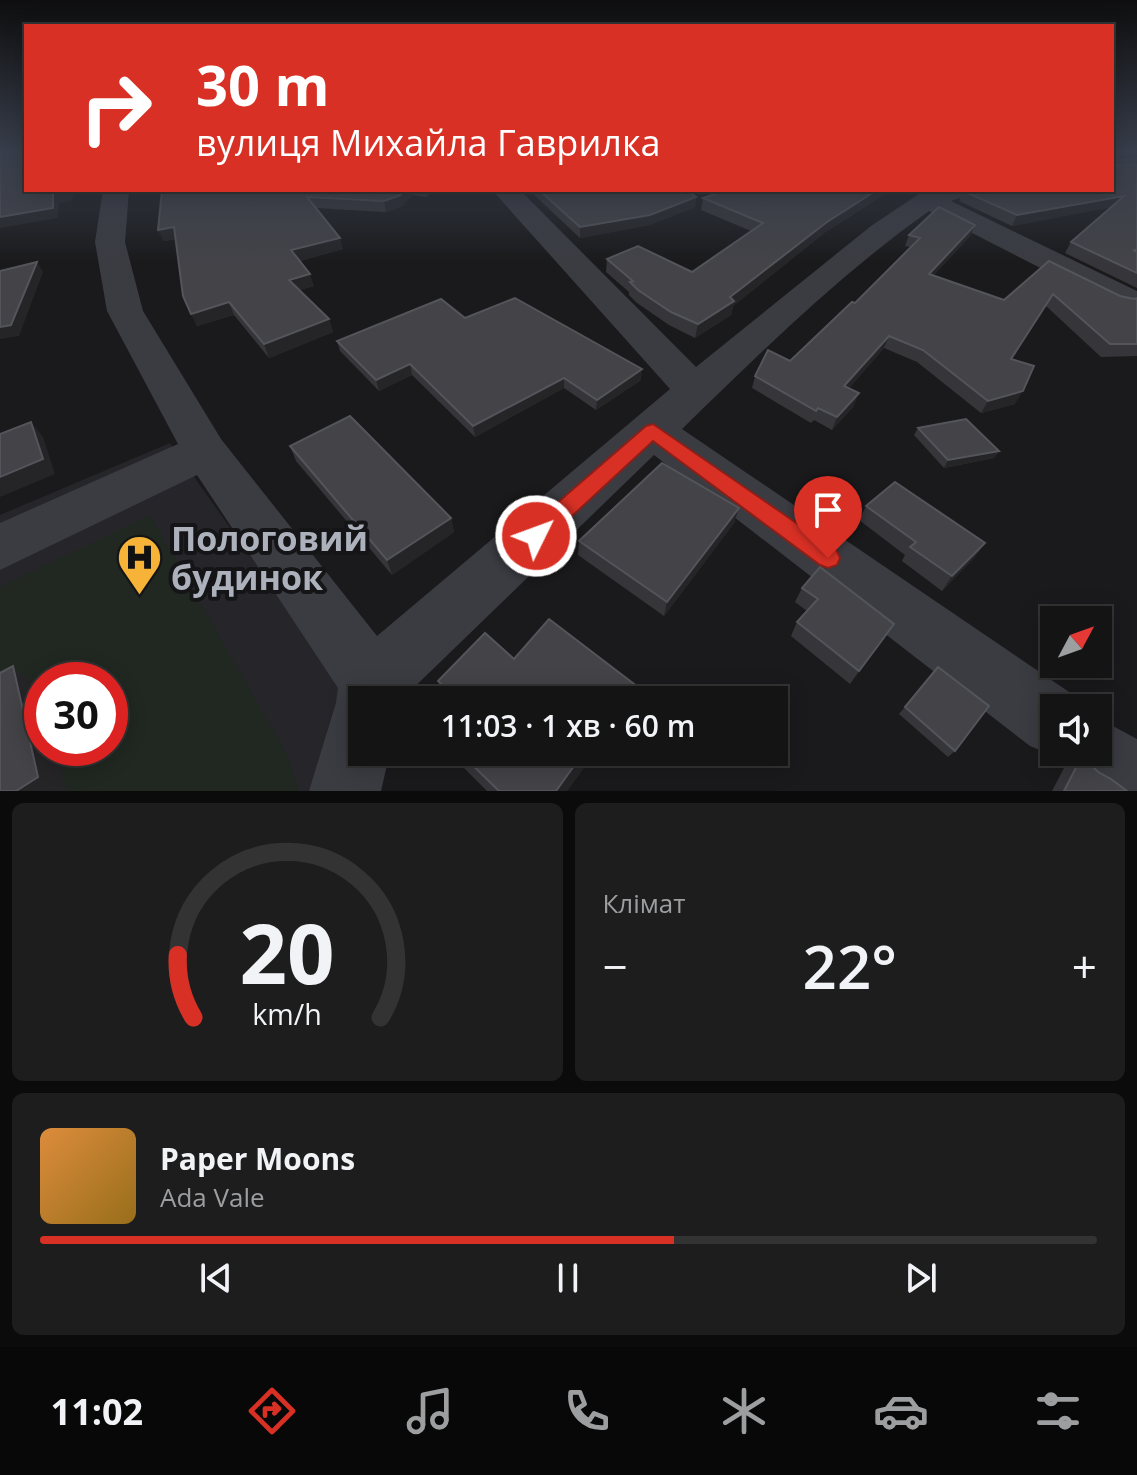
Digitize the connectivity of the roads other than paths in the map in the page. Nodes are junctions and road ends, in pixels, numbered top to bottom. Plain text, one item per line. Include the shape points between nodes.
1 (116, 192) edge
2 (507, 192) edge
3 (942, 195) edge
4 (1125, 298) edge
5 (695, 391) junction
6 (653, 431) junction
7 (205, 451) junction
8 (0, 547) edge
9 (357, 686) edge
10 (384, 686) edge
11 (1040, 712) edge
12 (1112, 764) edge
13 (351, 766) edge
14 (1137, 782) edge
15 (345, 791) edge

1 - 7 street via 110,242 125,311
2 - 5 street
3 - 4 street
3 - 5 street via 881,232
5 - 6 street
6 - 10 street
6 - 11 street
7 - 8 street
7 - 9 street
12 - 14 street
13 - 15 street

